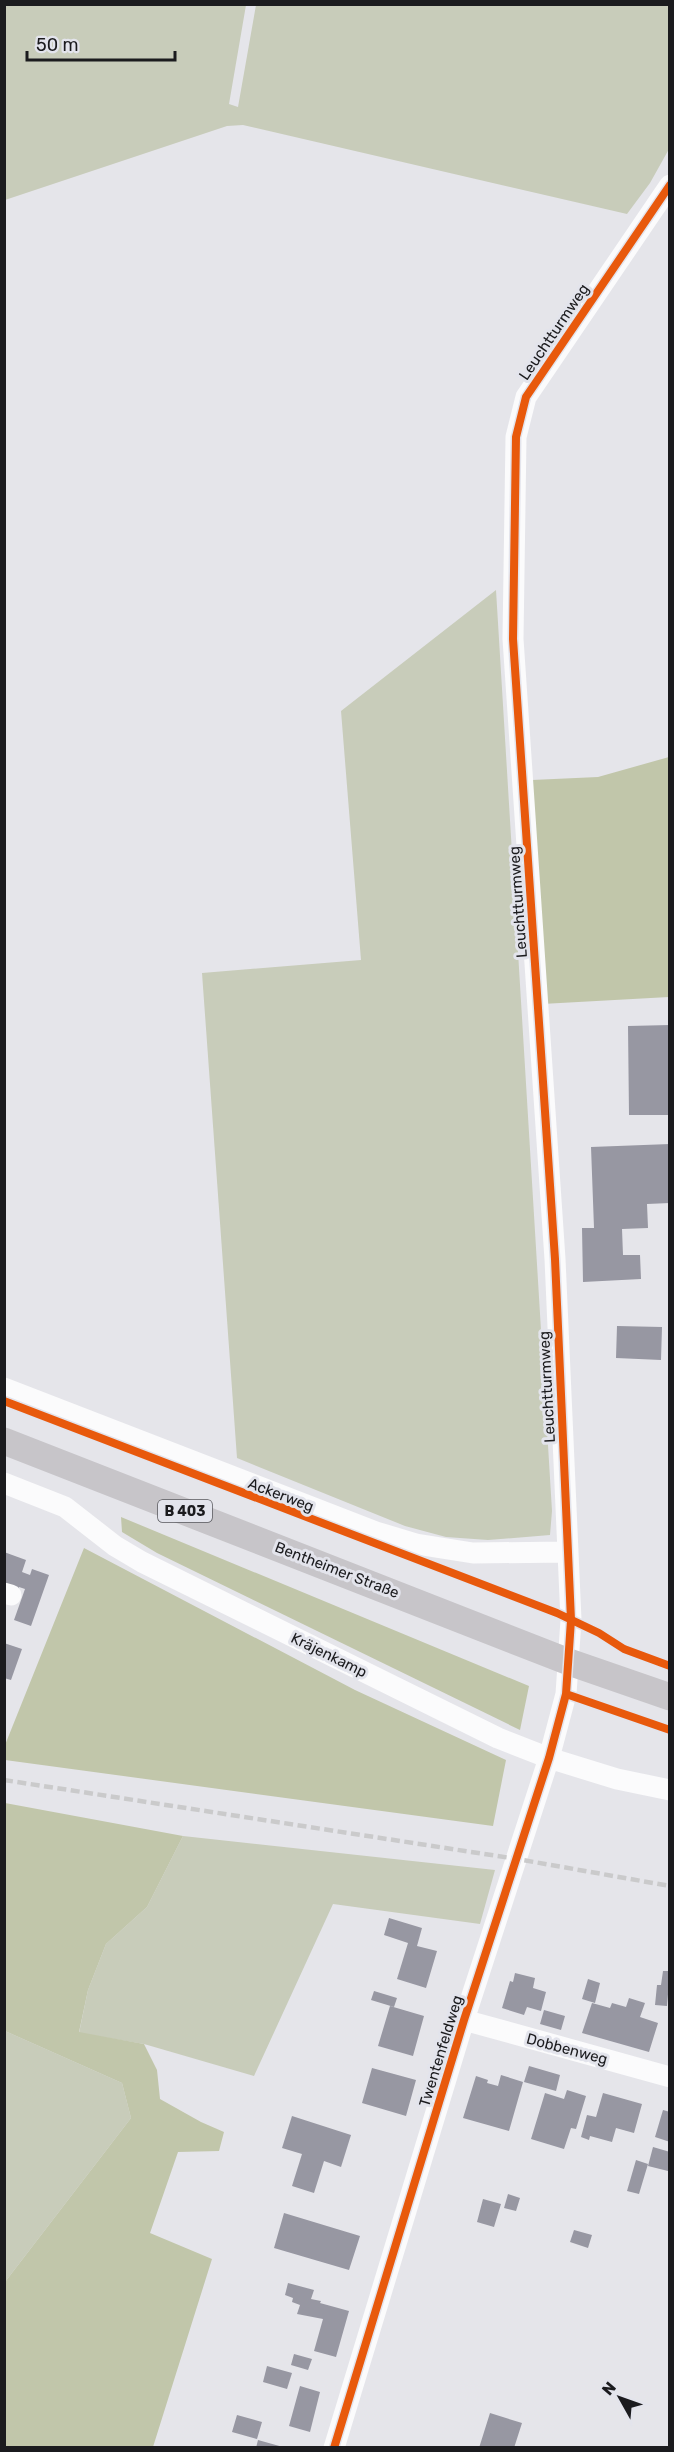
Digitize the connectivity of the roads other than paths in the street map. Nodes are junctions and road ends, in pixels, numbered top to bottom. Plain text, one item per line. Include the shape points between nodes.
1 (669, 185) edge
2 (4, 1388) edge
3 (4, 1441) edge
4 (4, 1483) edge
5 (568, 1552) junction
6 (568, 1662) junction
7 (669, 1697) edge
8 (549, 1758) junction
9 (669, 1790) edge
10 (464, 2020) junction
11 (669, 2077) edge
12 (334, 2448) edge

1 - 5 street, Leuchtturmweg via 526,397 516,437 513,639 555,1259
2 - 5 street, Ackerweg via 416,1544 473,1553
3 - 6 main road, Bentheimer Straße / B 403
4 - 8 street, Kräjenkamp via 65,1507 142,1562 498,1738
5 - 6 street, Leuchtturmweg
6 - 7 main road, Bentheimer Straße / B 403
6 - 8 street, Twentenfeldweg via 566,1694
8 - 9 street, Kräjenkamp
8 - 10 street, Twentenfeldweg
10 - 11 street, Dobbenweg
10 - 12 street, Twentenfeldweg

